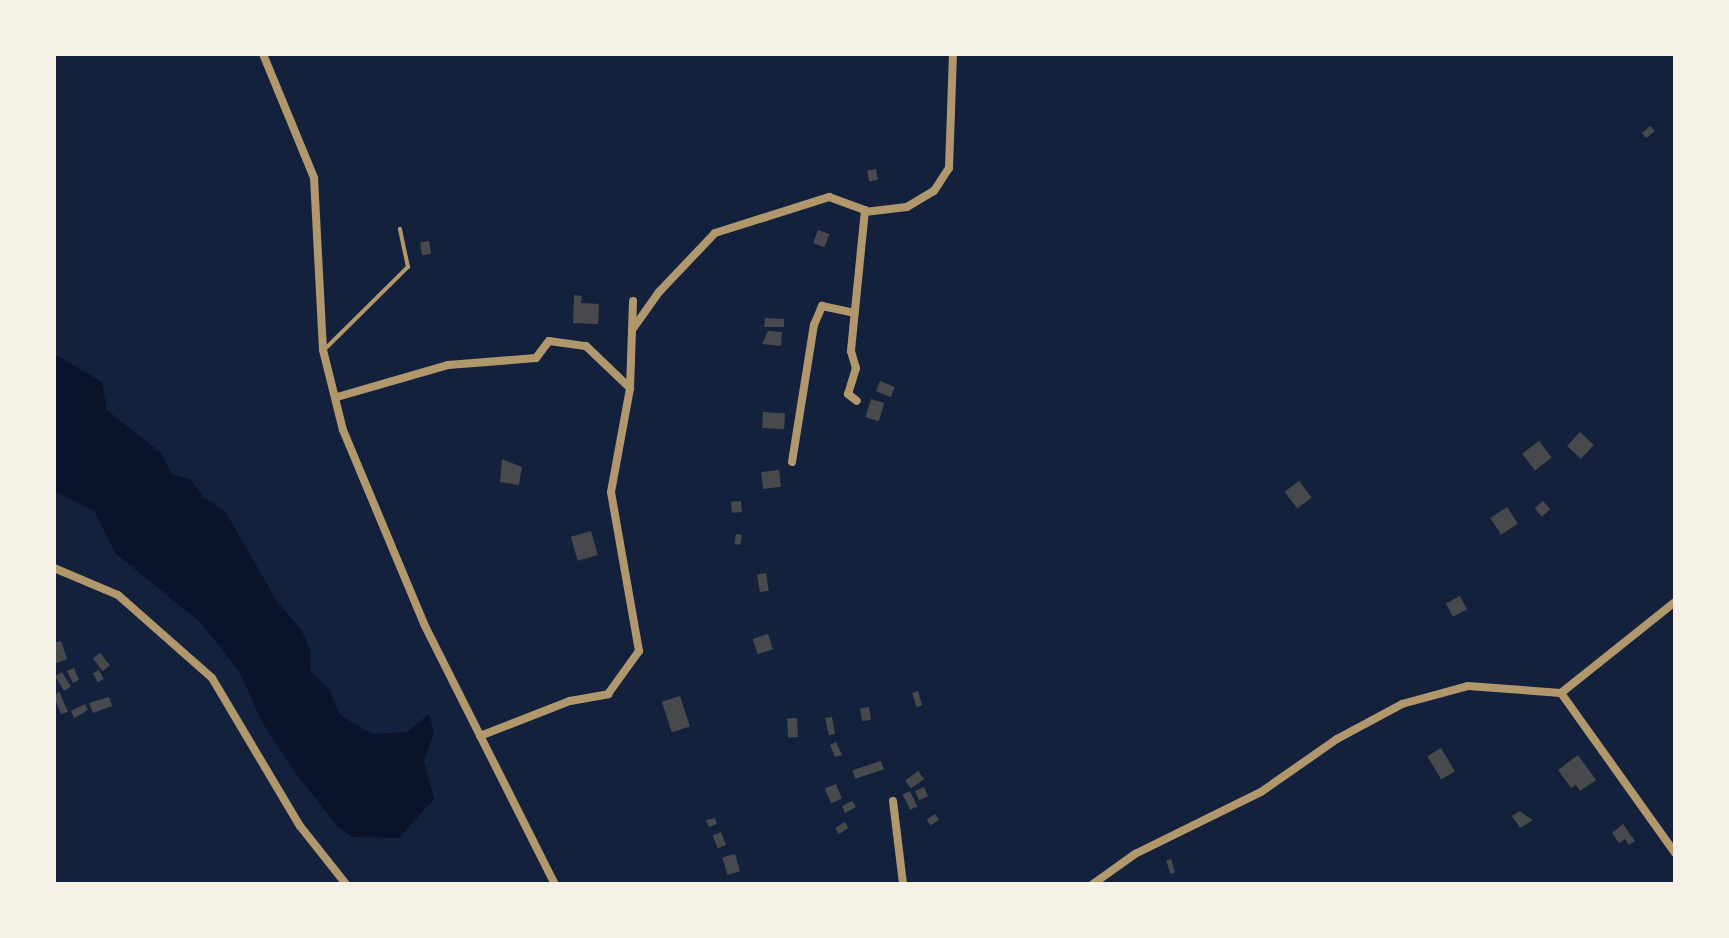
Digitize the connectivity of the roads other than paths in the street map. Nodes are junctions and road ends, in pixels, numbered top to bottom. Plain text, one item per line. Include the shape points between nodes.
1 (263, 54) edge
2 (953, 54) edge
3 (865, 212) junction
4 (400, 229) dead end
5 (633, 301) dead end
6 (854, 313) junction
7 (632, 330) junction
8 (323, 350) junction
9 (630, 388) junction
10 (337, 397) junction
11 (857, 401) dead end
12 (792, 462) dead end
13 (54, 568) edge
14 (1675, 602) edge
15 (1561, 693) junction
16 (480, 736) junction
17 (893, 801) dead end
18 (1675, 853) edge
19 (346, 884) edge
20 (555, 884) edge
21 (903, 884) edge
22 (1093, 884) edge

1 - 8 street via 314,178
2 - 3 street via 949,168 934,191 907,207
3 - 6 street
3 - 7 street via 829,197 815,198 715,233 659,292
4 - 8 lane via 408,267
5 - 7 street
6 - 11 street via 851,351 856,368 848,394
6 - 12 street via 822,306 814,325
7 - 9 street
8 - 10 street
9 - 10 street via 586,346 549,341 536,358 448,365
9 - 16 street via 611,492 639,651 608,694 570,701
10 - 16 street via 343,430 412,596
13 - 19 street via 118,595 212,678 300,826
14 - 15 street
15 - 18 street
15 - 22 street via 1468,686 1402,704 1337,739 1261,792 1135,854
16 - 20 street
17 - 21 street

